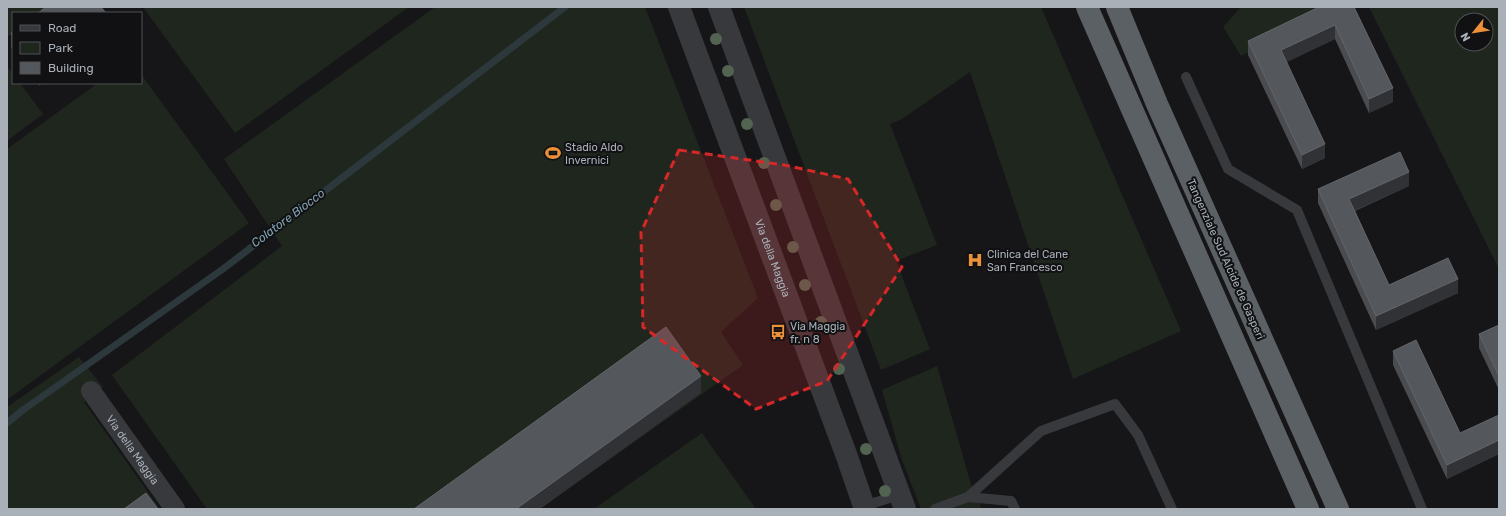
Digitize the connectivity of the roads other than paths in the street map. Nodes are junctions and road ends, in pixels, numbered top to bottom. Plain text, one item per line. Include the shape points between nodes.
1 (679, 7) edge
2 (719, 7) edge
3 (1087, 7) edge
4 (1117, 7) edge
5 (1186, 77) dead end
6 (91, 392) dead end
7 (968, 497) junction
8 (902, 502) edge
9 (865, 508) edge
10 (175, 509) edge
11 (936, 509) edge
12 (1015, 509) edge
13 (1172, 509) edge
14 (1308, 509) edge
15 (1338, 509) edge
16 (1422, 509) edge

1 - 9 street, Via della Maggia
2 - 8 street
3 - 14 highway
4 - 15 highway, Tangenziale Sud Alcide de Gasperi via 1161,112
5 - 16 lane via 1228,169 1297,210
6 - 10 street, Via della Maggia
7 - 11 lane
7 - 12 lane via 1011,501
7 - 13 lane via 1041,432 1115,404 1138,435
8 - 9 lane

